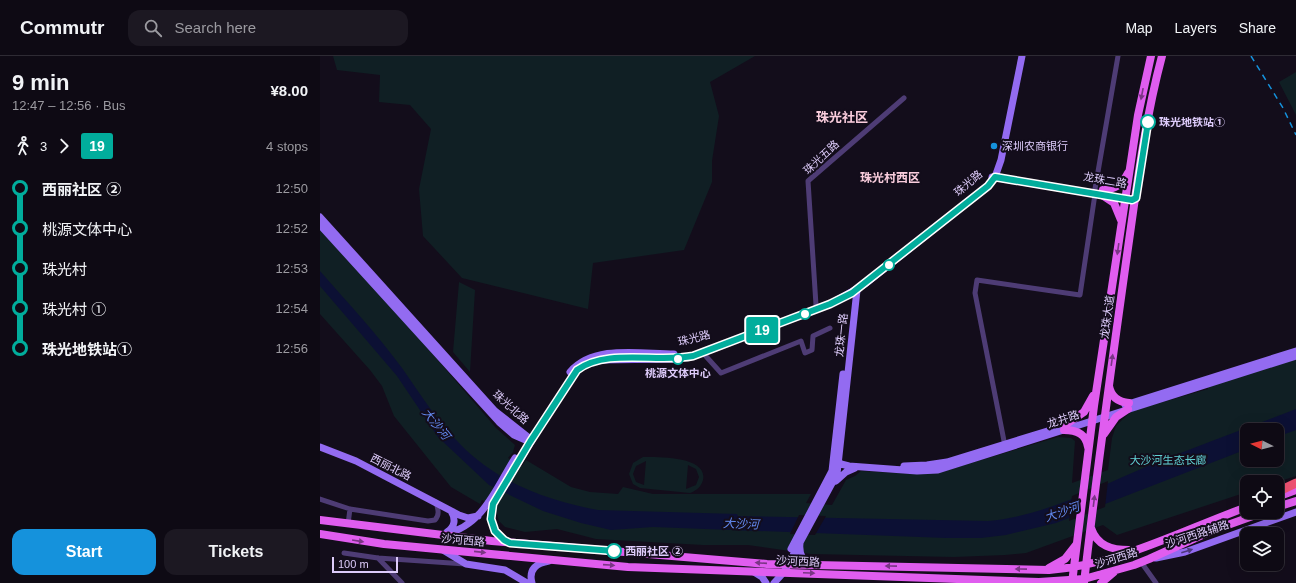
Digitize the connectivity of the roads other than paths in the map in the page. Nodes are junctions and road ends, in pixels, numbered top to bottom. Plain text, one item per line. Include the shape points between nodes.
1 (1022, 56) edge
2 (1118, 56) edge
3 (1150, 56) edge
4 (1162, 56) edge
5 (904, 98) dead end
6 (1130, 169) junction
7 (995, 176) junction
8 (1099, 192) junction
9 (1126, 197) junction
10 (1136, 198) junction
11 (320, 217) edge
12 (320, 225) edge
13 (1121, 226) junction
14 (854, 290) junction
15 (816, 305) junction
16 (830, 328) dead end
17 (1296, 350) edge
18 (703, 353) junction
19 (1296, 356) edge
20 (1098, 380) junction
21 (1109, 382) junction
22 (1129, 406) junction
23 (1104, 415) junction
24 (1093, 419) junction
25 (1065, 428) junction
26 (528, 440) junction
27 (1101, 440) junction
28 (320, 447) edge
29 (1005, 447) junction
30 (1088, 450) junction
31 (838, 459) junction
32 (860, 467) junction
33 (1296, 483) edge
34 (833, 484) junction
35 (1284, 489) edge
36 (1296, 490) edge
37 (1284, 494) edge
38 (320, 499) edge
39 (1296, 501) edge
40 (436, 502) junction
41 (491, 502) junction
42 (1284, 505) edge
43 (350, 509) junction
44 (451, 510) junction
45 (1240, 510) edge
46 (1296, 512) edge
47 (478, 516) junction
48 (1245, 519) edge
49 (320, 520) edge
50 (348, 524) junction
51 (1090, 528) junction
52 (320, 534) edge
53 (440, 534) junction
54 (1078, 540) junction
55 (801, 542) junction
56 (510, 543) junction
57 (441, 548) junction
58 (1135, 550) junction
59 (344, 553) dead end
60 (378, 558) junction
61 (556, 560) junction
62 (1145, 561) junction
63 (466, 564) junction
64 (811, 564) junction
65 (1086, 565) junction
66 (1074, 568) junction
67 (1122, 568) junction
68 (783, 569) junction
69 (748, 570) junction
70 (1042, 570) junction
71 (1084, 581) edge
72 (1043, 582) edge
73 (1072, 582) edge
74 (402, 583) edge
75 (527, 583) edge
76 (532, 583) edge
77 (766, 583) edge
78 (774, 583) edge
79 (1100, 583) edge
80 (1156, 583) edge

1 - 7 street, 珠光路
2 - 8 street
3 -> 6 main road, 龙珠大道
4 - 10 main road, 龙珠大道 via 1152,99
5 - 15 street, 珠光五路 via 808,181
6 - 8 main road via 1117,187
6 - 9 main road, 龙珠大道
7 - 8 street, 龙珠二路
7 - 14 street, 珠光路 via 988,186
8 - 9 street, 龙珠二路
8 - 13 main road via 1114,203
8 - 29 street via 1080,295 977,280 975,293
9 - 10 street, 龙珠二路
9 - 13 main road, 龙珠大道
21 -> 10 main road, 龙珠大道
11 - 26 street, 珠光北路 via 495,411
12 - 26 street, 珠光北路 via 492,414 507,429
13 -> 20 main road, 龙珠大道
14 - 15 street, 珠光路
14 - 18 street, 珠光路 via 830,304
14 - 31 street, 龙珠一路
15 - 26 street, 珠光路 via 696,351 674,354 607,354 584,359 566,377
16 - 18 street via 813,336 812,350 805,353 801,341 721,373
17 - 22 street, 龙井路
18 - 26 street, 珠光路 via 673,359 598,360 584,366 572,376
19 - 22 street, 龙井路
20 - 24 main road, 龙珠大道
20 - 25 main road via 1088,407
21 - 22 main road via 1113,396
21 - 23 main road, 龙珠大道
22 - 23 street, 龙井路
22 - 27 main road via 1112,421
23 - 24 street, 龙井路
23 - 27 main road, 龙珠大道
24 - 25 street, 龙井路
24 - 30 main road, 龙珠大道
25 - 29 street, 龙井路
25 - 30 main road via 1080,433 1086,439
26 - 41 street, 珠光路
51 -> 27 main road, 龙珠大道
28 - 40 street, 西丽北路 via 356,461
29 - 31 street, 龙井路 via 927,465 910,466
29 - 32 street, 龙井路 via 938,470
30 - 54 main road, 龙珠大道
31 - 32 street, 龙井路 via 845,466
31 - 34 street, 龙珠一路
31 - 68 street, 龙珠一路
32 - 34 street via 846,472
33 - 35 highway
34 - 55 street, 龙珠一路
36 - 37 main road
38 - 43 street
39 - 42 main road
40 - 43 street via 438,516 432,522
40 - 44 street, 西丽北路
41 - 47 street, 珠光路
41 - 56 street, 珠光路 via 491,519 495,531
43 - 50 street
44 - 47 street, 西丽北路 via 464,517
44 - 53 street via 454,516 451,529
45 - 58 main road, 沙河西路
62 -> 46 street, 沙河西路辅路 via 1185,552
47 - 53 street, 珠光路 via 465,527
48 - 62 main road, 沙河西路
49 - 50 main road, 沙河西路
50 - 53 main road, 沙河西路
51 - 58 main road via 1094,537 1105,546 1119,550
51 - 65 main road, 龙珠大道
52 -> 57 main road, 沙河西路 via 370,543
53 - 56 main road, 沙河西路
54 - 66 main road, 龙珠大道
54 - 70 main road via 1065,559
55 - 64 street via 801,555
55 - 68 street, 龙珠一路
68 -> 56 main road, 沙河西路
57 -> 61 main road, 沙河西路
57 - 63 street
58 - 65 main road, 沙河西路
59 - 60 street
60 - 63 street
60 - 74 street
61 -> 69 main road, 沙河西路 via 628,567
61 - 76 street via 534,567 531,574
62 - 67 main road, 沙河西路
62 - 80 street
63 - 75 street via 505,570
64 - 68 main road, 沙河西路
70 -> 64 main road, 沙河西路
65 - 66 main road, 沙河西路
65 - 71 main road, 龙珠大道
66 - 70 main road, 沙河西路
66 - 73 main road, 龙珠大道
67 - 71 main road, 沙河西路
67 - 79 main road
68 - 69 main road, 沙河西路
68 -> 72 main road, 沙河西路
68 - 78 street
69 - 77 street via 762,577
71 - 73 main road, 沙河西路
72 - 73 main road, 沙河西路

